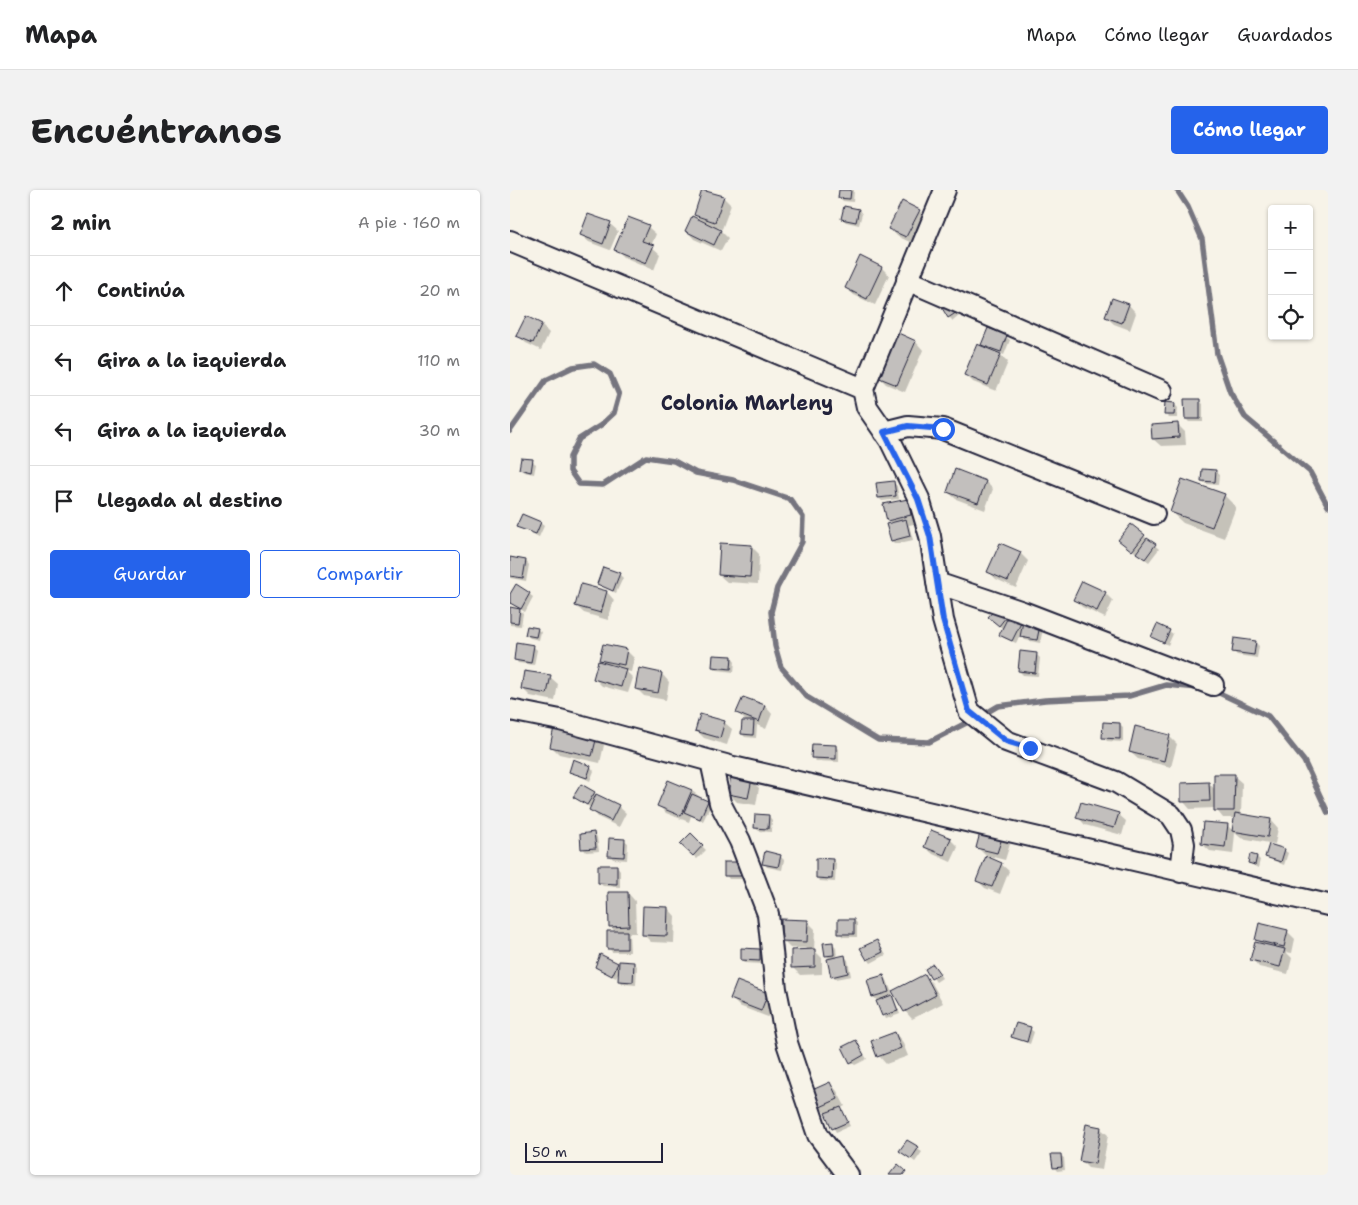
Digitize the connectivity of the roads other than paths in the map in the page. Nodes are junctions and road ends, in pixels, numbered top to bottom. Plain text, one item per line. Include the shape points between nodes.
1 (945, 190) edge
2 (510, 241) edge
3 (907, 280) junction
4 (863, 389) junction
5 (1162, 391) dead end
6 (884, 432) junction
7 (1154, 514) dead end
8 (937, 583) junction
9 (1213, 684) dead end
10 (510, 710) edge
11 (711, 761) junction
12 (1181, 872) junction
13 (1328, 905) edge
14 (848, 1175) edge

1 - 3 street
2 - 4 street
3 - 4 street
3 - 5 street
4 - 6 street via 867,407
6 - 7 street via 908,426 943,429
6 - 8 street via 918,499 930,536
8 - 9 street
8 - 12 street via 943,620 969,711 1006,741 1116,782 1171,815 1181,830 1184,844
10 - 11 street via 560,720
11 - 12 street
11 - 14 street via 720,803 740,841 768,914 776,989 787,1043 818,1135
12 - 13 street

